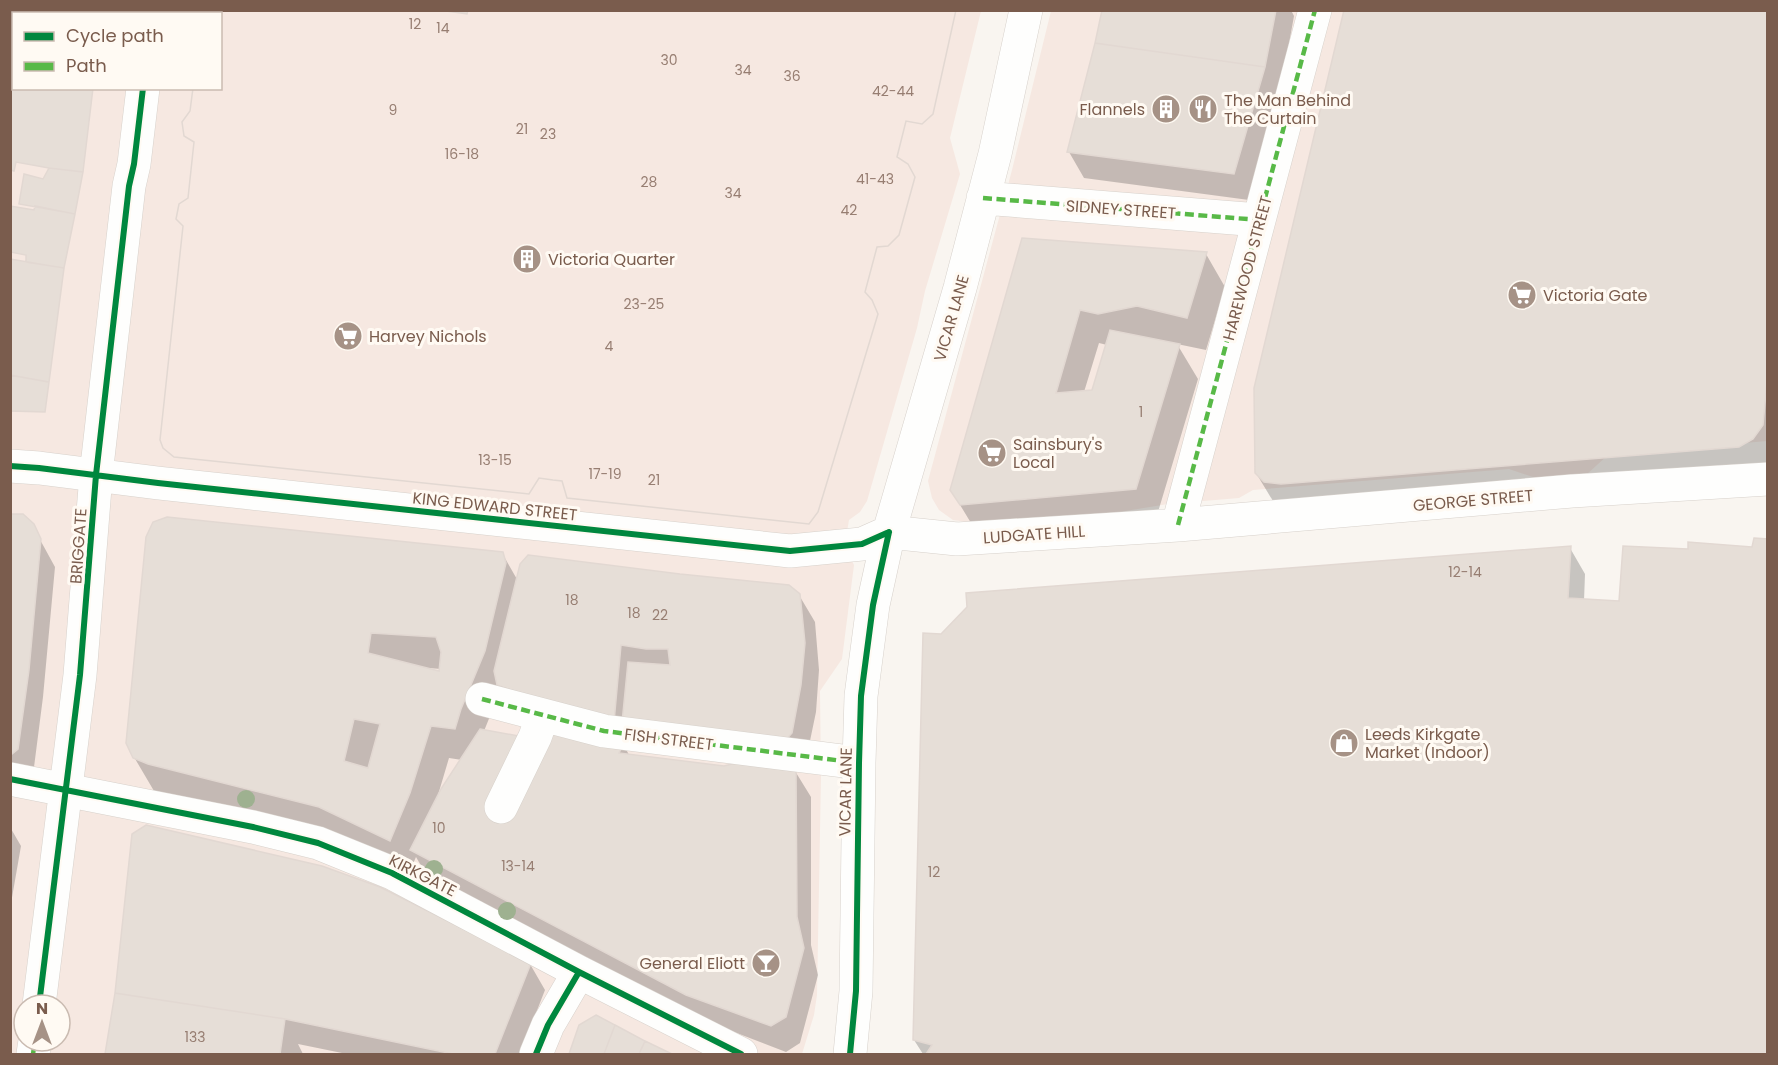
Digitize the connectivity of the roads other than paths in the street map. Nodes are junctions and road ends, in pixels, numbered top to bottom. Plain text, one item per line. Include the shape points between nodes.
1 (1026, 10) edge
2 (1315, 10) edge
3 (143, 90) edge
4 (983, 198) junction
5 (1259, 220) junction
6 (10, 466) edge
7 (96, 475) junction
8 (1767, 479) edge
9 (1178, 525) junction
10 (890, 532) junction
11 (482, 699) dead end
12 (543, 714) junction
13 (859, 762) junction
14 (10, 780) edge
15 (66, 790) junction
16 (501, 807) dead end
17 (579, 972) junction
18 (41, 993) edge
19 (536, 1054) edge
20 (741, 1054) edge
21 (850, 1054) edge

1 - 4 street, VICAR LANE
2 - 5 street, HAREWOOD STREET
3 - 7 street, BRIGGATE
4 - 5 street, SIDNEY STREET
4 - 10 street, VICAR LANE
5 - 9 street, HAREWOOD STREET
6 - 7 street, KING EDWARD STREET
7 - 10 street, KING EDWARD STREET via 790,551 862,544
7 - 15 street, BRIGGATE
8 - 9 street, GEORGE STREET via 1572,491
9 - 10 street, LUDGATE HILL via 957,539
10 - 13 street, VICAR LANE via 873,605 862,684
11 - 12 street, FISH STREET
12 - 13 street, FISH STREET via 604,730
12 - 16 street
13 - 21 street, VICAR LANE via 856,991
14 - 15 street, KIRKGATE
15 - 17 street, KIRKGATE via 318,843 392,873
15 - 18 street, BRIGGATE
17 - 19 street
17 - 20 street, KIRKGATE

